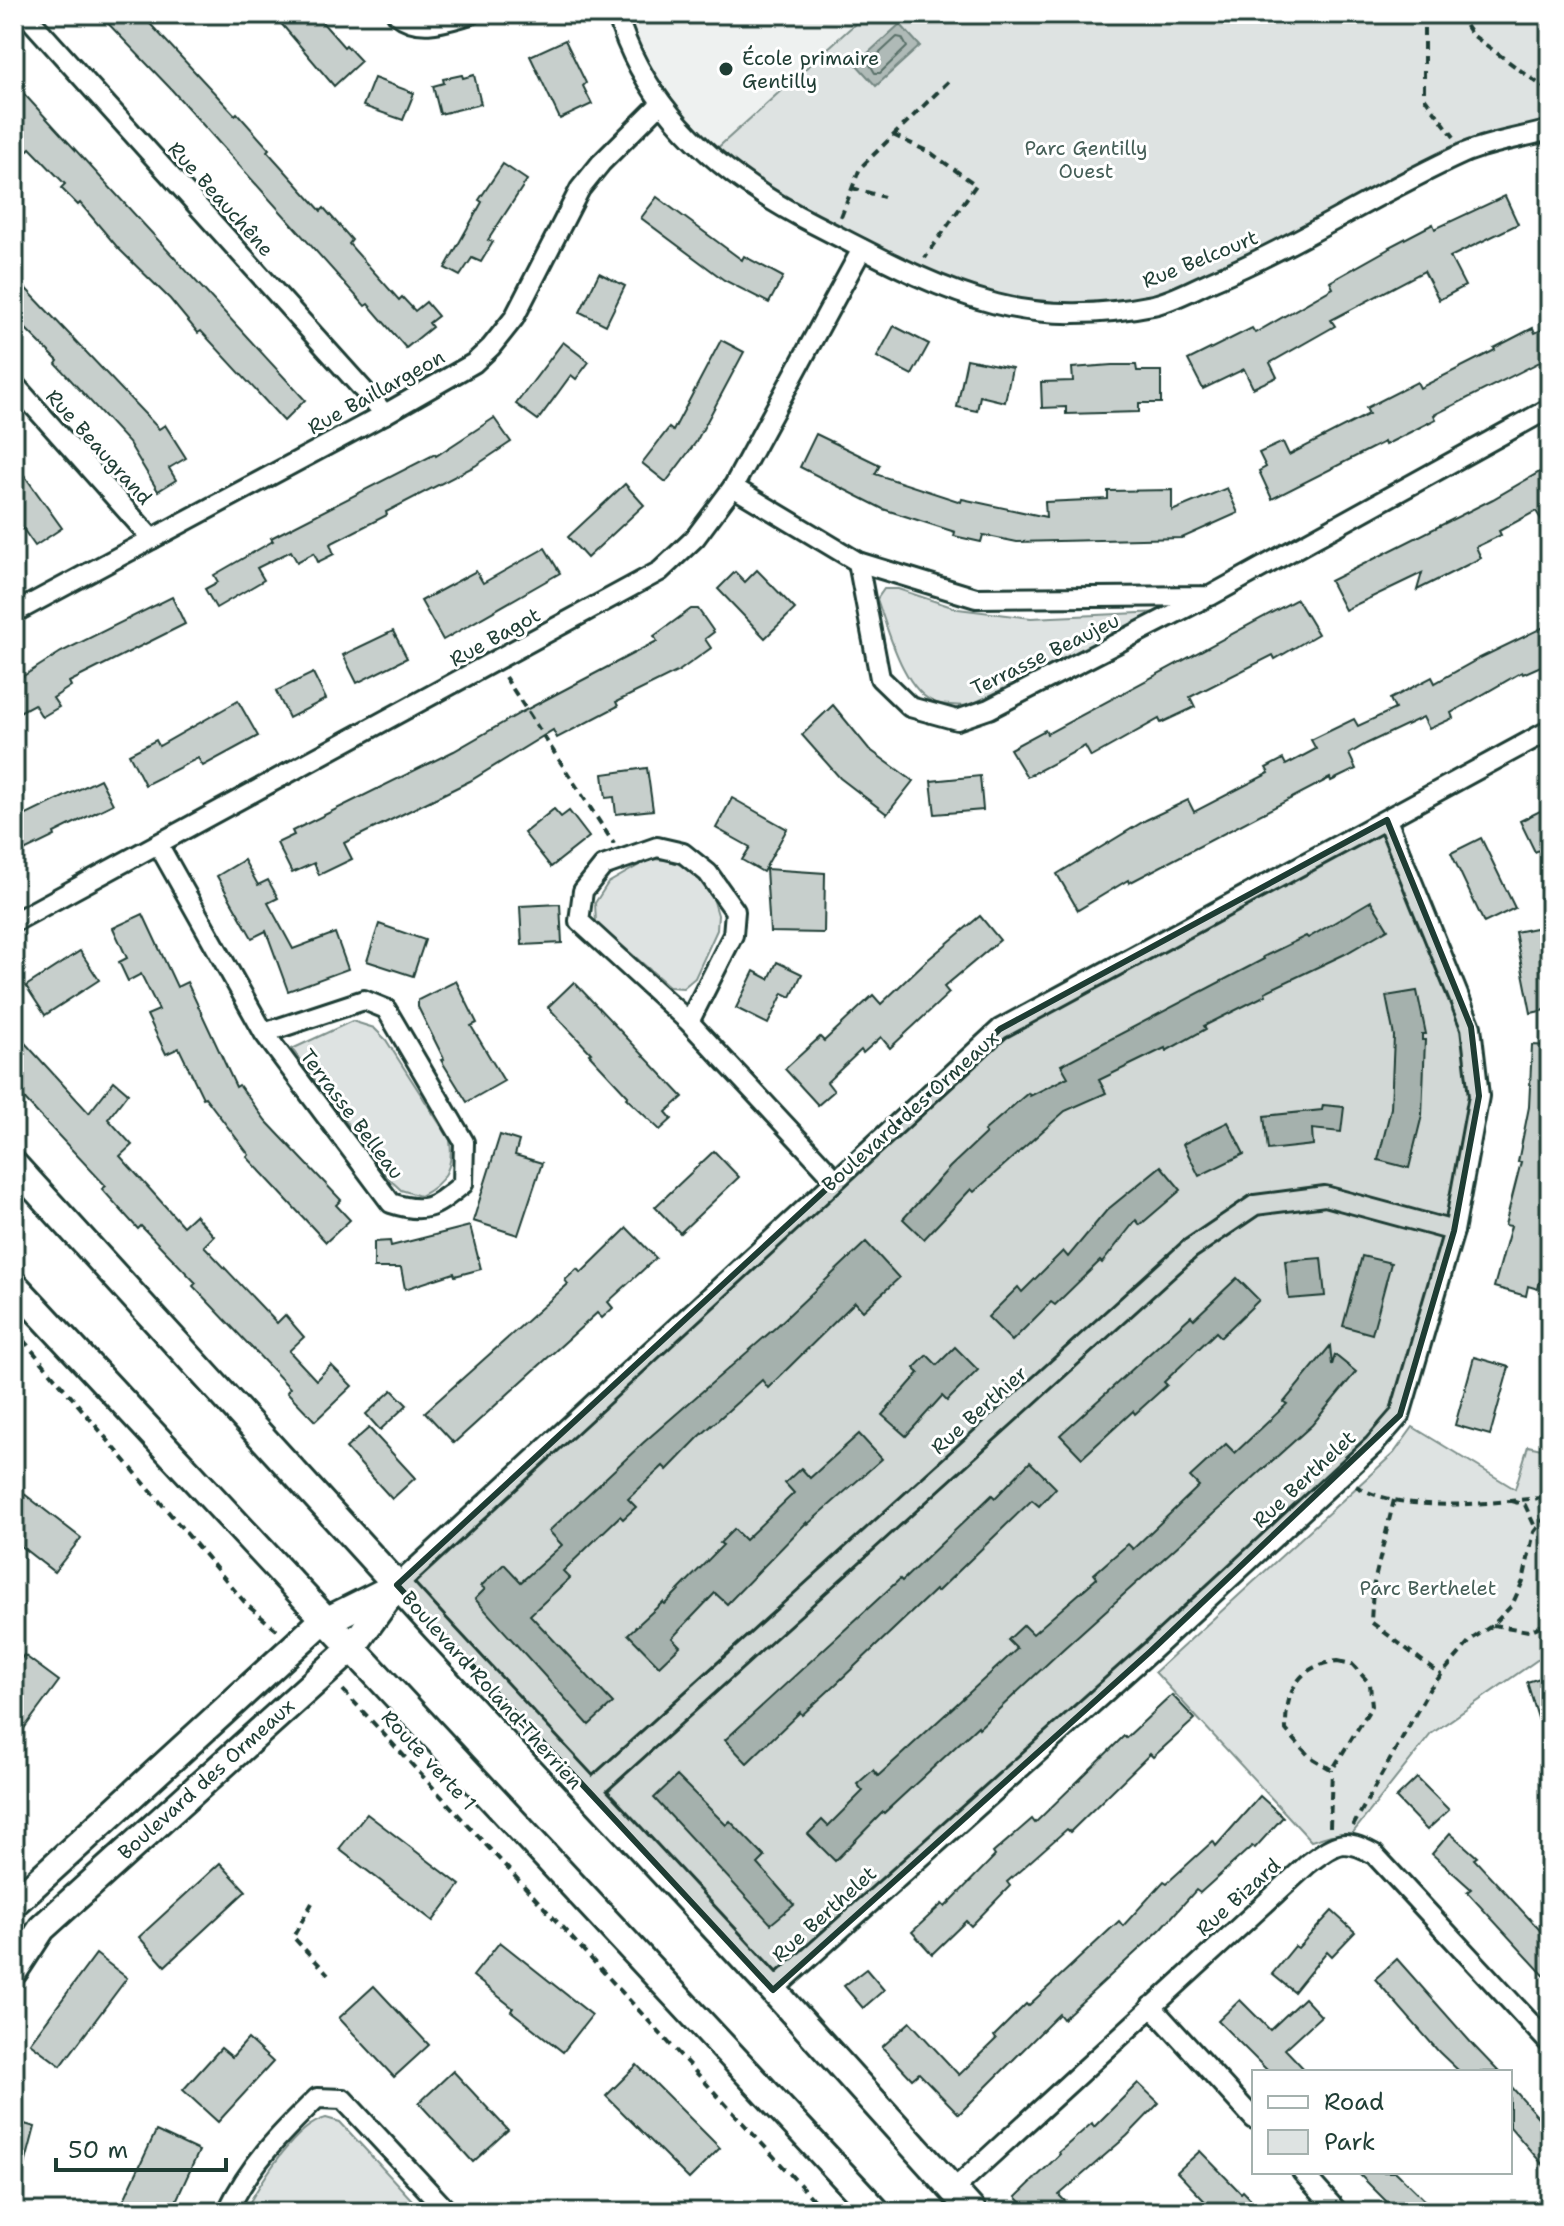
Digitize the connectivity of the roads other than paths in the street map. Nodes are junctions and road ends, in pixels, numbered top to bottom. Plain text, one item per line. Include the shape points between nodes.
1 (25, 14) edge
2 (397, 14) edge
3 (471, 14) edge
4 (617, 14) edge
5 (661, 103) junction
6 (1550, 130) edge
7 (862, 249) junction
8 (14, 384) edge
9 (1550, 408) edge
10 (385, 414) junction
11 (733, 487) junction
12 (152, 539) junction
13 (858, 562) junction
14 (1210, 596) junction
15 (14, 613) edge
16 (1550, 730) edge
17 (1387, 820) junction
18 (158, 844) junction
19 (14, 922) edge
20 (689, 1022) junction
21 (264, 1033) junction
22 (14, 1165) edge
23 (835, 1179) junction
24 (1454, 1231) junction
25 (14, 1285) edge
26 (397, 1585) junction
27 (325, 1620) junction
28 (351, 1649) junction
29 (588, 1794) junction
30 (14, 1903) edge
31 (14, 1971) edge
32 (773, 1990) junction
33 (1151, 2006) junction
34 (1550, 2044) edge
35 (1252, 2117) edge
36 (1304, 2174) edge
37 (953, 2190) junction
38 (227, 2212) edge
39 (448, 2212) edge
40 (877, 2212) edge
41 (973, 2212) edge
42 (1338, 2212) edge

1 - 10 street, Rue Beauchêne
2 - 3 street via 426,26
4 - 5 street, Rue Belcourt via 625,40
5 - 7 street, Rue Belcourt via 734,177
5 - 10 street, Rue Baillargeon via 580,189 514,318 491,347 474,363
6 - 7 street, Rue Belcourt via 1465,152 1243,268 1155,305 1075,313 998,305 927,282
7 - 11 street, Rue Bagot
8 - 12 street, Rue Beaugrand
9 - 14 street, Terrasse Beaujeu
10 - 12 street, Rue Baillargeon
11 - 13 street, Terrasse Beaujeu
11 - 18 street, Rue Bagot via 695,538 660,571
12 - 15 street, Rue Baillargeon
13 - 14 street, Terrasse Beaujeu via 976,598
13 - 14 street, Terrasse Beaujeu via 880,678 910,707 957,720 989,709
16 - 17 street, Boulevard des Ormeaux
17 - 23 street, Boulevard des Ormeaux via 1000,1029
17 - 24 street, Rue Berthelet via 1471,1027 1479,1096
18 - 19 street, Rue Bagot
18 - 21 street, Terrasse Belleau
20 - 20 street via 579,921 583,891 603,866 657,847 683,853 708,873 735,911 733,935
20 - 23 street
21 - 21 street, Terrasse Belleau via 391,1203 413,1211 435,1206 463,1184 464,1142 386,1009 364,1000
22 - 26 main road, Boulevard Roland-Therrien
23 - 26 street, Boulevard des Ormeaux
24 - 29 street, Rue Berthier via 1325,1196 1255,1205 1190,1249
24 - 32 street, Rue Berthelet via 1400,1415 1374,1445
25 - 27 main road
26 - 27 main road, Boulevard des Ormeaux
26 - 28 main road, Boulevard des Ormeaux
26 - 29 main road, Boulevard Roland-Therrien
27 - 28 main road
27 - 30 main road, Boulevard des Ormeaux
28 - 31 main road, Boulevard des Ormeaux via 42,1928
28 - 40 main road
29 - 32 main road, Boulevard Roland-Therrien
32 - 37 main road, Boulevard Roland-Therrien
33 - 34 street, Rue Bizard via 1309,1863 1337,1845 1359,1846 1374,1854
33 - 35 street
33 - 37 street, Rue Bizard
36 - 42 street
37 - 41 main road, Boulevard Roland-Therrien
38 - 39 street via 270,2144 317,2098 343,2099

